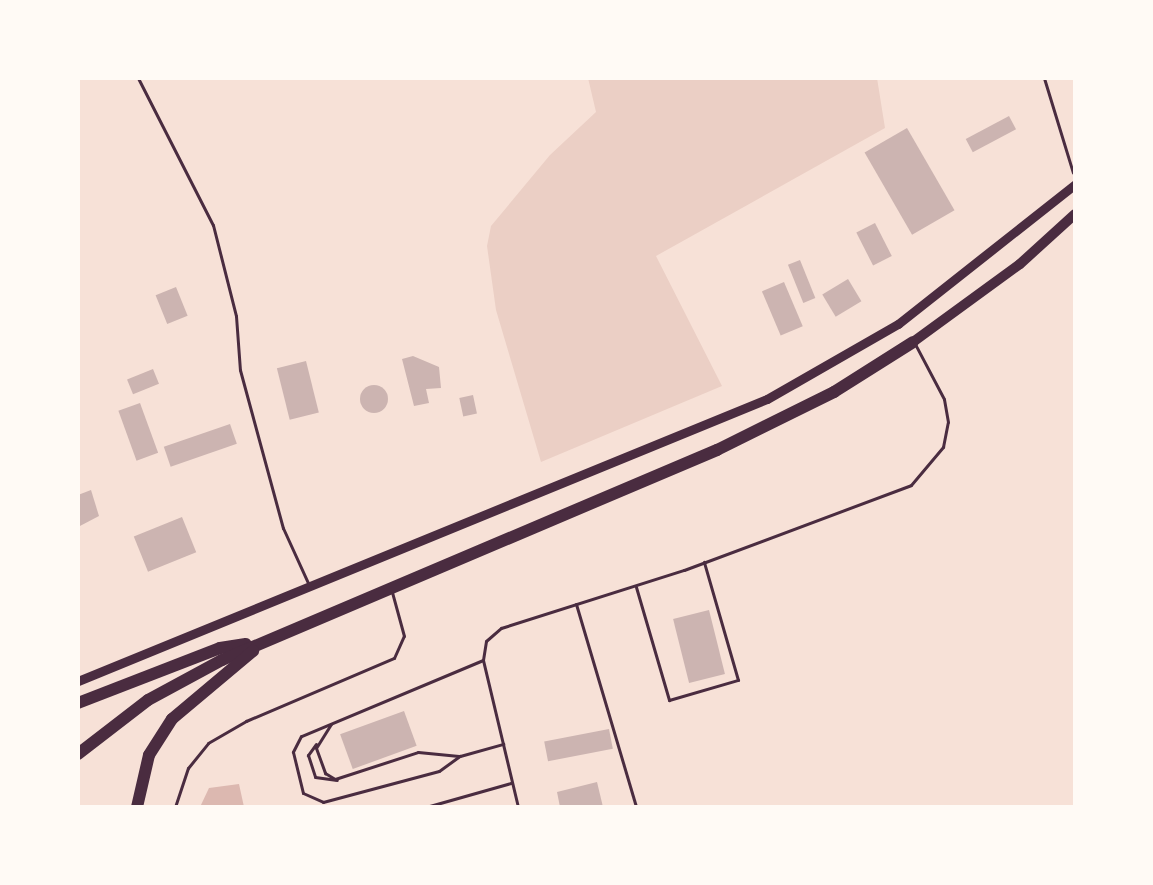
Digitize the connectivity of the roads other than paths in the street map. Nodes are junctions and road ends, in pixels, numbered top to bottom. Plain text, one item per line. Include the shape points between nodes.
1 (138, 78) edge
2 (1075, 184) edge
3 (1075, 214) edge
4 (913, 342) junction
5 (704, 562) junction
6 (636, 586) junction
7 (310, 588) junction
8 (391, 589) junction
9 (576, 604) junction
10 (265, 642) junction
11 (483, 660) junction
12 (78, 681) edge
13 (78, 703) edge
14 (334, 721) junction
15 (318, 741) junction
16 (503, 744) junction
17 (78, 754) edge
18 (460, 756) junction
19 (346, 779) junction
20 (512, 782) junction
21 (447, 801) junction
22 (137, 807) edge
23 (175, 807) edge
24 (426, 807) edge
25 (444, 807) edge
26 (518, 807) edge
27 (636, 807) edge

1 - 7 lane via 213,225 236,316 244,385 283,528
2 - 7 street via 898,324 814,375 609,466
3 - 4 main road via 1020,264
4 - 5 lane via 944,399 948,422 943,447 930,468 911,485
4 - 8 highway via 834,392 717,450
5 - 6 lane
5 - 6 lane via 738,680 669,700
6 - 9 lane
7 - 12 street
8 - 10 highway
8 - 23 lane via 404,636 394,658 246,721 208,743 188,768
9 - 11 lane via 501,628 486,641
9 - 27 lane
10 - 13 highway via 220,648
10 - 17 highway via 148,700
10 - 22 highway via 172,719 149,755
11 - 14 lane
11 - 16 lane
14 - 15 lane
14 - 18 lane via 306,732 294,746 303,793 312,801 439,771
15 - 19 lane via 325,773
15 - 19 lane via 308,755 315,777
16 - 18 lane
16 - 20 lane
18 - 19 lane via 418,752
20 - 21 lane
20 - 26 lane
21 - 24 lane
21 - 25 lane

